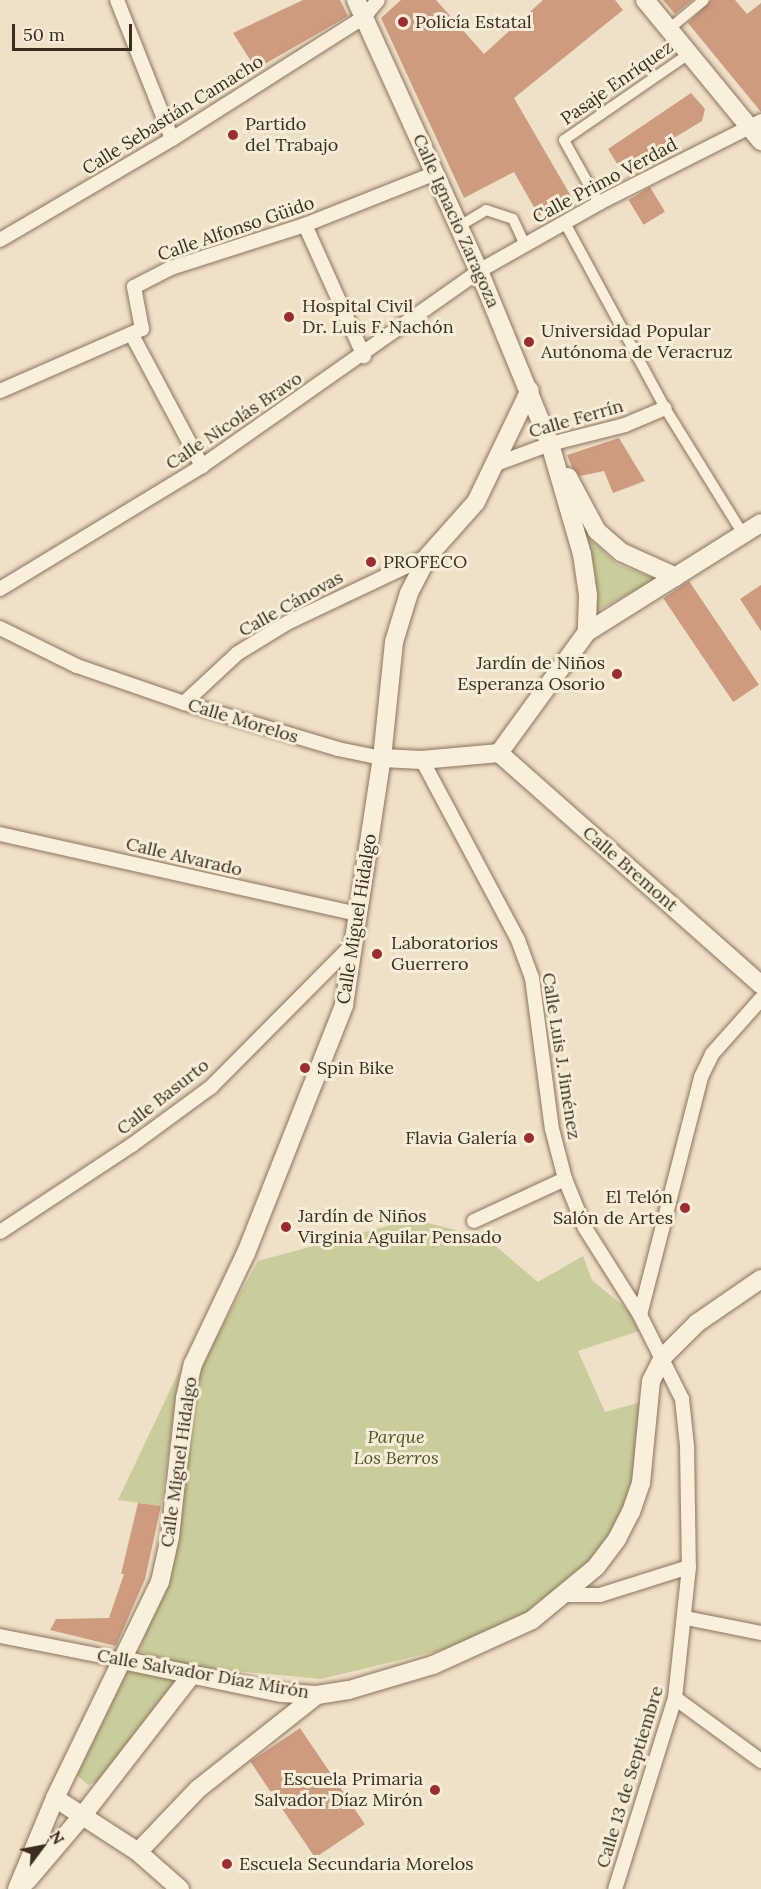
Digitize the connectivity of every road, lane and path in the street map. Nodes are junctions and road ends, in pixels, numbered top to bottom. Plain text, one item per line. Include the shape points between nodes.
1 (117, 0) edge
2 (356, 0) edge
3 (378, 0) edge
4 (645, 0) edge
5 (704, 0) edge
6 (363, 18) junction
7 (669, 29) junction
8 (690, 53) junction
9 (757, 126) edge
10 (172, 139) junction
11 (761, 141) edge
12 (436, 172) junction
13 (599, 203) junction
14 (565, 223) junction
15 (305, 225) junction
16 (458, 227) junction
17 (0, 240) edge
18 (525, 244) junction
19 (479, 271) junction
20 (132, 335) junction
21 (364, 356) junction
22 (530, 390) junction
23 (0, 391) edge
24 (665, 408) junction
25 (550, 444) junction
26 (496, 464) junction
27 (202, 466) junction
28 (761, 523) edge
29 (743, 534) junction
30 (428, 556) junction
31 (676, 577) junction
32 (0, 589) edge
33 (0, 628) edge
34 (587, 632) junction
35 (184, 703) junction
36 (499, 753) junction
37 (382, 758) junction
38 (422, 760) junction
39 (0, 834) edge
40 (359, 914) junction
41 (355, 942) junction
42 (761, 985) edge
43 (761, 999) edge
44 (565, 1179) junction
45 (474, 1221) dead end
46 (0, 1232) edge
47 (761, 1280) edge
48 (640, 1315) junction
49 (663, 1357) junction
50 (688, 1567) junction
51 (565, 1595) junction
52 (686, 1618) junction
53 (761, 1633) edge
54 (0, 1636) edge
55 (122, 1660) junction
56 (190, 1676) junction
57 (317, 1695) junction
58 (675, 1698) junction
59 (761, 1761) edge
60 (55, 1798) junction
61 (83, 1815) junction
62 (138, 1852) junction
63 (19, 1889) edge
64 (180, 1889) edge
65 (615, 1889) edge

1 - 10 street
2 - 6 main road, Calle Ignacio Zaragoza
3 - 6 street, Calle Sebastián Camacho
4 - 7 main road
5 - 7 street
6 - 10 street, Calle Sebastián Camacho
6 - 12 main road, Calle Ignacio Zaragoza
7 - 8 main road
8 - 9 main road
8 - 13 street, Pasaje Enríquez via 564,140
9 - 11 main road
9 - 13 street, Calle Primo Verdad
10 - 17 street, Calle Sebastián Camacho
12 - 15 street, Calle Alfonso Güido
12 - 16 main road, Calle Ignacio Zaragoza
13 - 14 street, Calle Primo Verdad
14 - 18 street, Calle Primo Verdad
14 - 24 street
15 - 20 street, Calle Alfonso Güido via 171,268 134,287 143,323 142,329
15 - 21 street
16 - 18 street via 486,210 513,219
16 - 19 main road, Calle Ignacio Zaragoza
18 - 19 street, Calle Primo Verdad
19 - 21 street, Calle Nicolás Bravo
19 - 22 main road, Calle Ignacio Zaragoza
20 - 23 street
20 - 27 street
21 - 27 street, Calle Nicolás Bravo
22 - 25 main road, Calle Ignacio Zaragoza
22 - 26 main road, Calle Miguel Hidalgo
24 - 25 street, Calle Ferrín via 625,425
24 - 29 street
25 - 26 street, Calle Ferrín
25 - 31 main road, Calle Ignacio Zaragoza via 597,531 621,552
25 - 34 main road, Calle Ignacio Zaragoza via 582,554 588,595
26 - 30 main road, Calle Miguel Hidalgo via 476,502
27 - 32 street, Calle Nicolás Bravo
28 - 29 main road
29 - 31 main road
30 - 35 street, Calle Cánovas via 287,622 238,653
30 - 37 main road, Calle Miguel Hidalgo via 409,593 394,642
31 - 34 main road
33 - 35 street, Calle Morelos via 77,666
34 - 36 main road
35 - 37 street, Calle Morelos via 338,749
36 - 38 main road, Calle Morelos
36 - 42 main road, Calle Bremont
37 - 38 main road, Calle Morelos
37 - 40 main road, Calle Miguel Hidalgo
38 - 44 street, Calle Luis J. Jiménez via 518,940 532,978 552,1129
39 - 40 street, Calle Alvarado
40 - 41 main road, Calle Miguel Hidalgo
41 - 46 street, Calle Basurto via 211,1087 132,1145
41 - 55 main road, Calle Miguel Hidalgo via 345,1005 246,1253 194,1364 185,1398 170,1537 160,1582
43 - 48 street via 712,1054 701,1077
44 - 45 street
44 - 48 street, Calle Luis J. Jiménez via 585,1228
47 - 49 main road via 697,1323
48 - 49 street, Calle Luis J. Jiménez
49 - 50 street, Calle Luis J. Jiménez via 682,1399 688,1479
49 - 51 main road, Calle Salvador Díaz Mirón via 651,1381 641,1483 631,1512 596,1567
50 - 51 street via 600,1595
50 - 52 street, Calle 13 de Septiembre
51 - 57 main road, Calle Salvador Díaz Mirón via 532,1620 433,1665 349,1690
52 - 53 street
52 - 58 street, Calle 13 de Septiembre
54 - 55 street, Calle Salvador Díaz Mirón
55 - 56 main road, Calle Salvador Díaz Mirón
55 - 60 main road, Calle Miguel Hidalgo
56 - 57 main road, Calle Salvador Díaz Mirón
56 - 61 main road
57 - 62 main road via 198,1789
58 - 59 street
58 - 65 street, Calle 13 de Septiembre
60 - 61 main road
60 - 63 main road, Calle Miguel Hidalgo
61 - 62 main road
61 - 63 main road
62 - 64 main road

